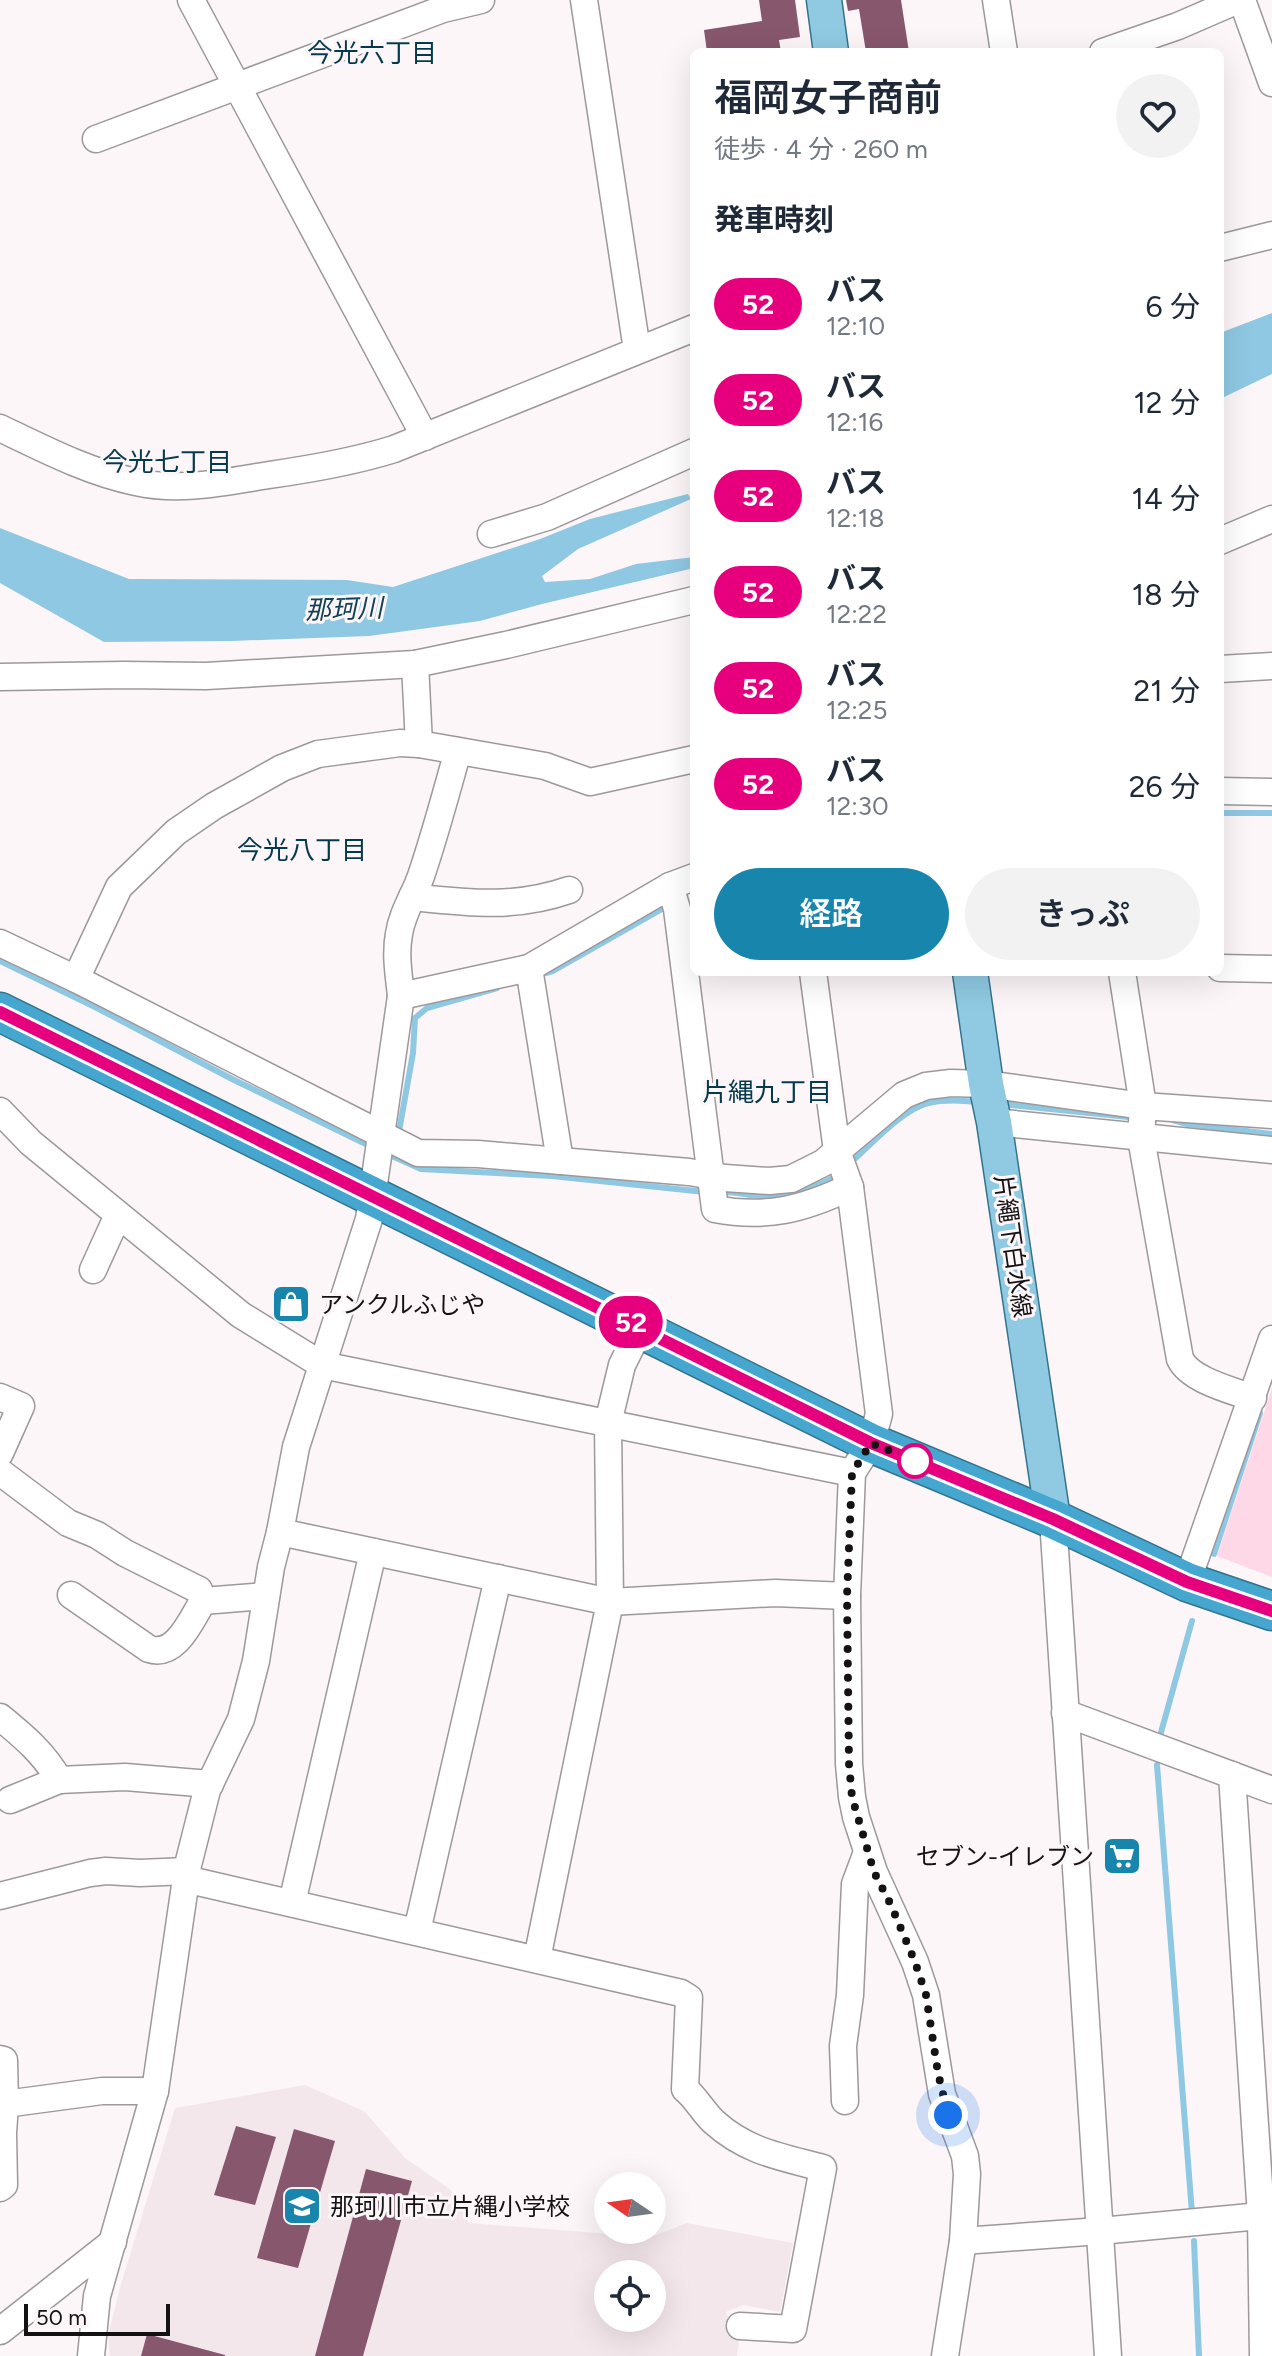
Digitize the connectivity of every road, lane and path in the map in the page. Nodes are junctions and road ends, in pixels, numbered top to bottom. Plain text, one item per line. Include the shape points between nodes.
1 (191, 0) edge
2 (481, 0) edge
3 (584, 0) edge
4 (824, 0) edge
5 (996, 0) edge
6 (1240, 0) edge
7 (830, 48) edge
8 (1003, 48) edge
9 (1115, 48) edge
10 (1272, 83) edge
11 (238, 86) junction
12 (96, 139) dead end
13 (1272, 235) edge
14 (1224, 247) edge
15 (690, 330) edge
16 (637, 350) junction
17 (0, 428) edge
18 (425, 437) junction
19 (690, 454) edge
20 (1272, 519) edge
21 (491, 534) dead end
22 (1226, 537) edge
23 (690, 601) edge
24 (415, 664) junction
25 (1272, 666) edge
26 (1224, 669) edge
27 (0, 677) edge
28 (419, 744) junction
29 (458, 751) junction
30 (690, 760) edge
31 (1224, 791) edge
32 (1272, 792) edge
33 (682, 882) edge
34 (569, 890) dead end
35 (412, 897) junction
36 (0, 943) edge
37 (529, 968) junction
38 (1224, 968) edge
39 (1272, 969) edge
40 (814, 976) edge
41 (971, 976) edge
42 (1123, 976) edge
43 (76, 979) junction
44 (401, 996) junction
45 (0, 1012) edge
46 (986, 1084) junction
47 (1143, 1106) junction
48 (0, 1111) edge
49 (1272, 1115) edge
50 (994, 1122) junction
51 (382, 1134) junction
52 (1141, 1138) junction
53 (1272, 1150) edge
54 (837, 1151) junction
55 (560, 1161) junction
56 (713, 1176) junction
57 (375, 1178) junction
58 (850, 1187) junction
59 (118, 1215) junction
60 (93, 1270) dead end
61 (641, 1327) junction
62 (1272, 1339) edge
63 (322, 1365) junction
64 (0, 1397) edge
65 (1253, 1398) junction
66 (608, 1423) junction
67 (0, 1453) edge
68 (861, 1458) junction
69 (0, 1472) edge
70 (1053, 1519) junction
71 (280, 1532) junction
72 (373, 1552) junction
73 (498, 1578) junction
74 (1187, 1582) junction
75 (71, 1595) dead end
76 (266, 1596) junction
77 (847, 1596) junction
78 (203, 1601) junction
79 (610, 1602) junction
80 (1272, 1611) edge
81 (1065, 1713) junction
82 (0, 1717) edge
83 (1232, 1775) junction
84 (59, 1780) junction
85 (210, 1784) junction
86 (1272, 1790) edge
87 (10, 1800) dead end
88 (867, 1852) junction
89 (186, 1875) junction
90 (0, 1896) edge
91 (292, 1903) junction
92 (417, 1931) junction
93 (537, 1959) junction
94 (0, 2059) edge
95 (155, 2091) junction
96 (845, 2101) dead end
97 (5, 2104) junction
98 (0, 2188) edge
99 (1266, 2216) edge
100 (1100, 2231) junction
101 (963, 2241) junction
102 (113, 2242) junction
103 (740, 2326) dead end
104 (0, 2331) edge
105 (91, 2356) edge
106 (945, 2356) edge
107 (1108, 2356) edge
108 (1263, 2356) edge

1 - 11 street
2 - 11 street via 443,9
3 - 16 street
4 - 7 main road
5 - 8 street
6 - 9 street
6 - 10 street
11 - 12 street
11 - 18 street
13 - 14 street
15 - 16 street
16 - 18 street
17 - 18 street via 137,483 196,487 361,459
19 - 21 street via 547,517
20 - 22 street
23 - 24 street
24 - 27 street via 206,676
24 - 28 street
25 - 26 street
28 - 29 street
28 - 43 street via 318,754 259,780 176,832 119,887
29 - 30 street via 545,766 590,782
29 - 35 street
31 - 32 street
33 - 37 street
33 - 56 street via 677,909
34 - 35 street via 520,903
35 - 44 street via 399,935
36 - 43 street
37 - 44 street
37 - 55 street
38 - 39 street
40 - 54 street
41 - 46 main road, 片繩下白水線
42 - 47 street
43 - 51 street
44 - 51 street
45 - 57 highway
46 - 47 street
46 - 50 main road, 片繩下白水線
46 - 54 street via 926,1086 904,1095
47 - 49 street
47 - 52 street
48 - 59 street
50 - 52 street
50 - 70 main road, 片繩下白水線
51 - 55 street via 418,1153
51 - 57 street
52 - 53 street
52 - 65 street via 1180,1359 1185,1369 1201,1378
54 - 56 street via 791,1179
54 - 58 street
55 - 56 street
56 - 58 street via 715,1209 735,1213 792,1210
57 - 61 highway
57 - 63 street via 369,1219
58 - 68 street via 879,1414
59 - 60 street
59 - 63 street via 241,1315
61 - 66 street via 622,1365
61 - 68 highway
62 - 65 street
63 - 66 street
63 - 71 street via 296,1447
64 - 67 street via 21,1406
65 - 74 street
66 - 68 street
66 - 79 street
68 - 70 highway
68 - 77 street
69 - 78 street via 68,1523 199,1590
70 - 74 highway
70 - 81 street
71 - 72 street
71 - 76 street
72 - 73 street
72 - 91 street
73 - 79 street
73 - 92 street
74 - 80 highway
75 - 78 street via 157,1651 176,1643
76 - 78 street
76 - 85 street via 241,1719
77 - 79 street via 775,1593
77 - 88 street via 850,1775
79 - 93 street
81 - 83 street
81 - 100 street
82 - 84 street via 38,1750
83 - 86 street
83 - 99 street
84 - 85 street via 125,1777
84 - 87 street
85 - 89 street
88 - 96 street via 855,1884 843,2046
88 - 101 street via 926,1995 942,2094 965,2156
89 - 90 street via 98,1872
89 - 91 street
89 - 95 street
91 - 92 street
92 - 93 street
93 - 103 street via 689,1998 685,2089 710,2119 740,2142 823,2168 793,2329
94 - 97 street
95 - 97 street
95 - 102 street
97 - 98 street
99 - 100 street
99 - 108 street
100 - 101 street
100 - 107 street
101 - 106 street
102 - 104 street
102 - 105 street via 97,2296

